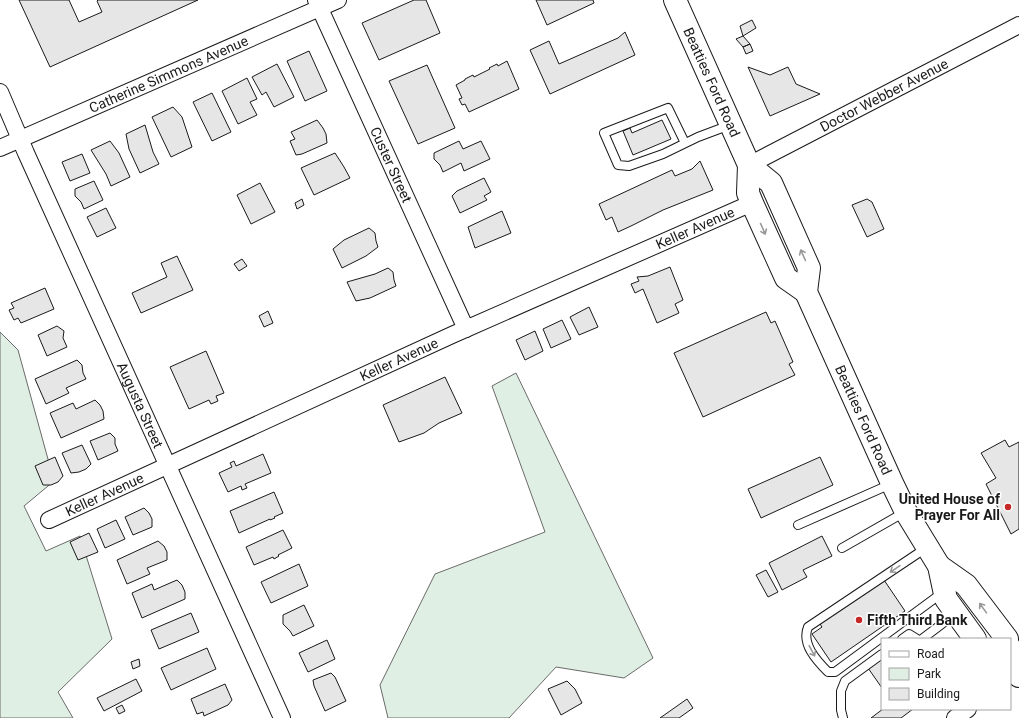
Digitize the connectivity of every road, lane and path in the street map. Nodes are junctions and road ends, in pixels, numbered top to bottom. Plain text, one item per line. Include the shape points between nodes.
1 (338, 0) edge
2 (675, 0) edge
3 (318, 4) edge
4 (1019, 25) edge
5 (0, 92) edge
6 (731, 125) junction
7 (20, 139) junction
8 (685, 143) junction
9 (0, 148) edge
10 (749, 165) junction
11 (752, 203) junction
12 (806, 292) junction
13 (466, 329) junction
14 (168, 466) junction
15 (892, 483) junction
16 (906, 512) junction
17 (49, 520) dead end
18 (798, 525) dead end
19 (842, 548) dead end
20 (927, 548) junction
21 (939, 566) junction
22 (944, 592) junction
23 (956, 614) junction
24 (903, 638) edge
25 (915, 638) edge
26 (923, 638) edge
27 (974, 638) edge
28 (1006, 638) edge
29 (881, 655) edge
30 (1011, 655) edge
31 (1014, 676) edge
32 (967, 710) edge
33 (282, 718) edge
34 (844, 718) edge
35 (955, 718) edge

1 - 3 street, Catherine Simmons Avenue
2 - 6 main road, Beatties Ford Road
3 - 7 street, Catherine Simmons Avenue
3 - 13 street, Custer Street
4 - 10 street, Doctor Webber Avenue
5 - 7 street, Augusta Street
6 - 8 lane
6 - 10 main road, Beatties Ford Road
7 - 9 street, Catherine Simmons Avenue
7 - 14 street, Augusta Street
8 - 8 lane via 629,166 618,165 604,133 668,108
10 - 11 main road, Beatties Ford Road via 748,193
12 -> 10 main road, Beatties Ford Road via 809,268 771,183
11 -> 12 main road, Beatties Ford Road via 786,278
11 - 13 street, Keller Avenue
12 - 15 main road, Beatties Ford Road
13 - 14 street, Keller Avenue
14 - 17 street, Keller Avenue
14 - 33 street, Augusta Street
15 - 16 main road, Beatties Ford Road
15 - 18 lane
16 - 19 lane
16 - 20 main road, Beatties Ford Road
20 - 21 main road, Beatties Ford Road
20 -> 22 lane via 808,628 806,640 818,662 828,672 834,672
21 - 22 main road, Beatties Ford Road
28 -> 21 main road, Beatties Ford Road via 966,585
22 - 23 main road, Beatties Ford Road
23 - 26 lane
23 - 27 main road, Beatties Ford Road
24 - 25 lane via 909,634
29 - 34 lane via 845,681 841,691 841,710
30 - 31 main road
32 - 35 street

